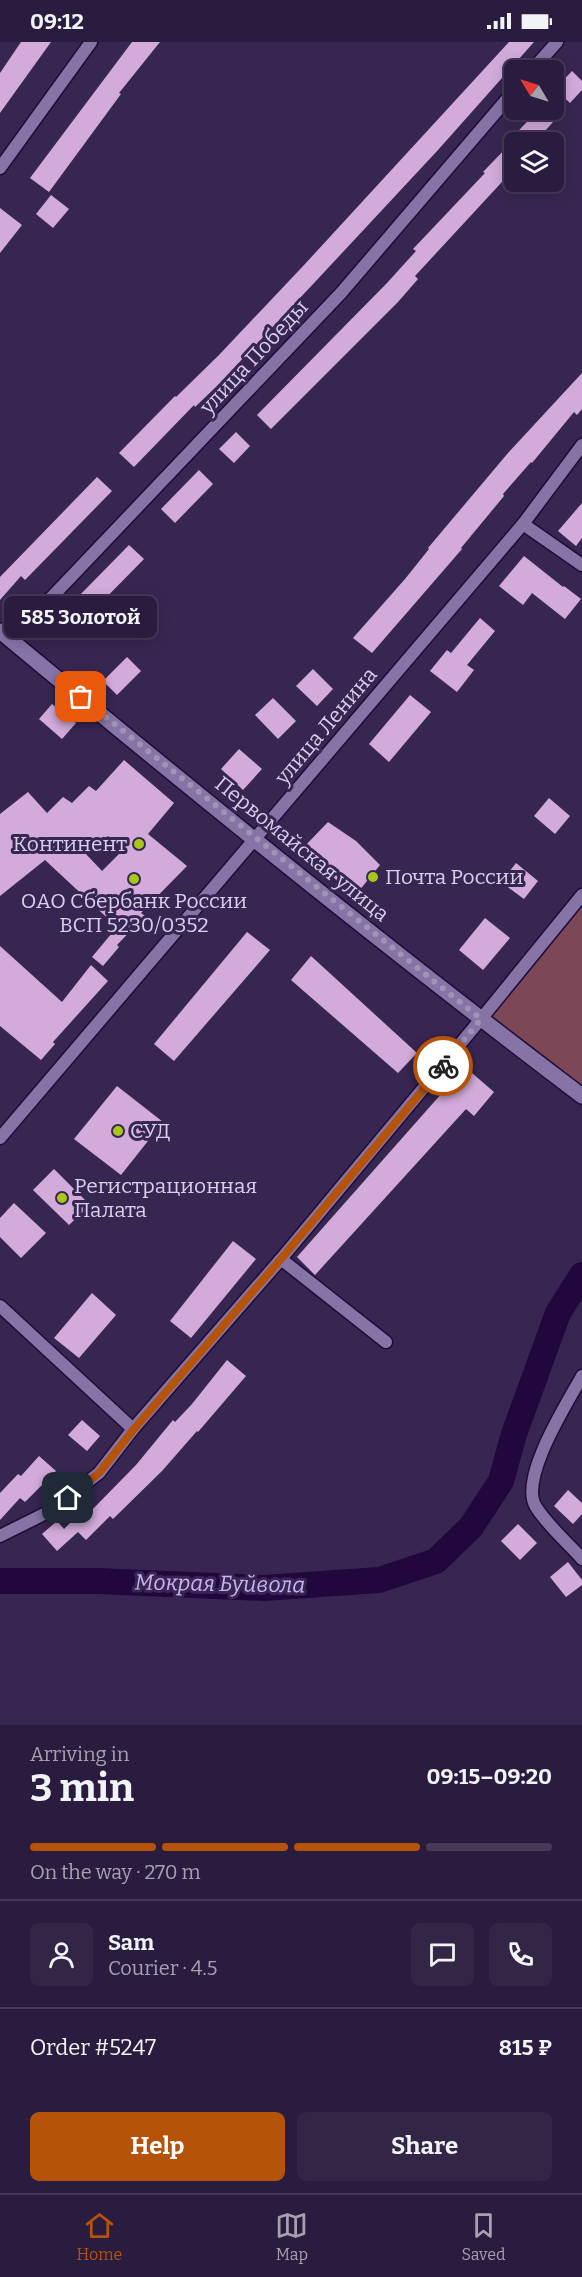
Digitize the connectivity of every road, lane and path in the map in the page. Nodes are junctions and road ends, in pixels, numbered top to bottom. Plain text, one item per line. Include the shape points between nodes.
1 (91, 42) edge
2 (556, 42) edge
3 (541, 60) edge
4 (504, 103) edge
5 (0, 168) edge
6 (582, 445) edge
7 (523, 524) junction
8 (582, 565) edge
9 (6, 636) edge
10 (255, 839) junction
11 (582, 895) edge
12 (481, 1019) junction
13 (582, 1096) edge
14 (0, 1138) edge
15 (281, 1259) junction
16 (0, 1306) edge
17 (386, 1342) dead end
18 (582, 1376) edge
19 (134, 1429) junction
20 (0, 1536) edge
21 (582, 1559) edge

1 - 5 street
2 - 3 street
4 - 9 street, улица Победы via 341,293
6 - 7 street, улица Ленина
7 - 8 street
7 - 10 street, улица Ленина
9 - 10 main road, Первомайская улица
10 - 12 main road, Первомайская улица
10 - 14 street, улица Ленина
11 - 12 street
12 - 13 main road, Первомайская улица
12 - 15 street
15 - 17 street
15 - 19 street
16 - 19 street
18 - 21 street via 542,1450 531,1484 534,1505
19 - 20 street via 86,1485 50,1511

